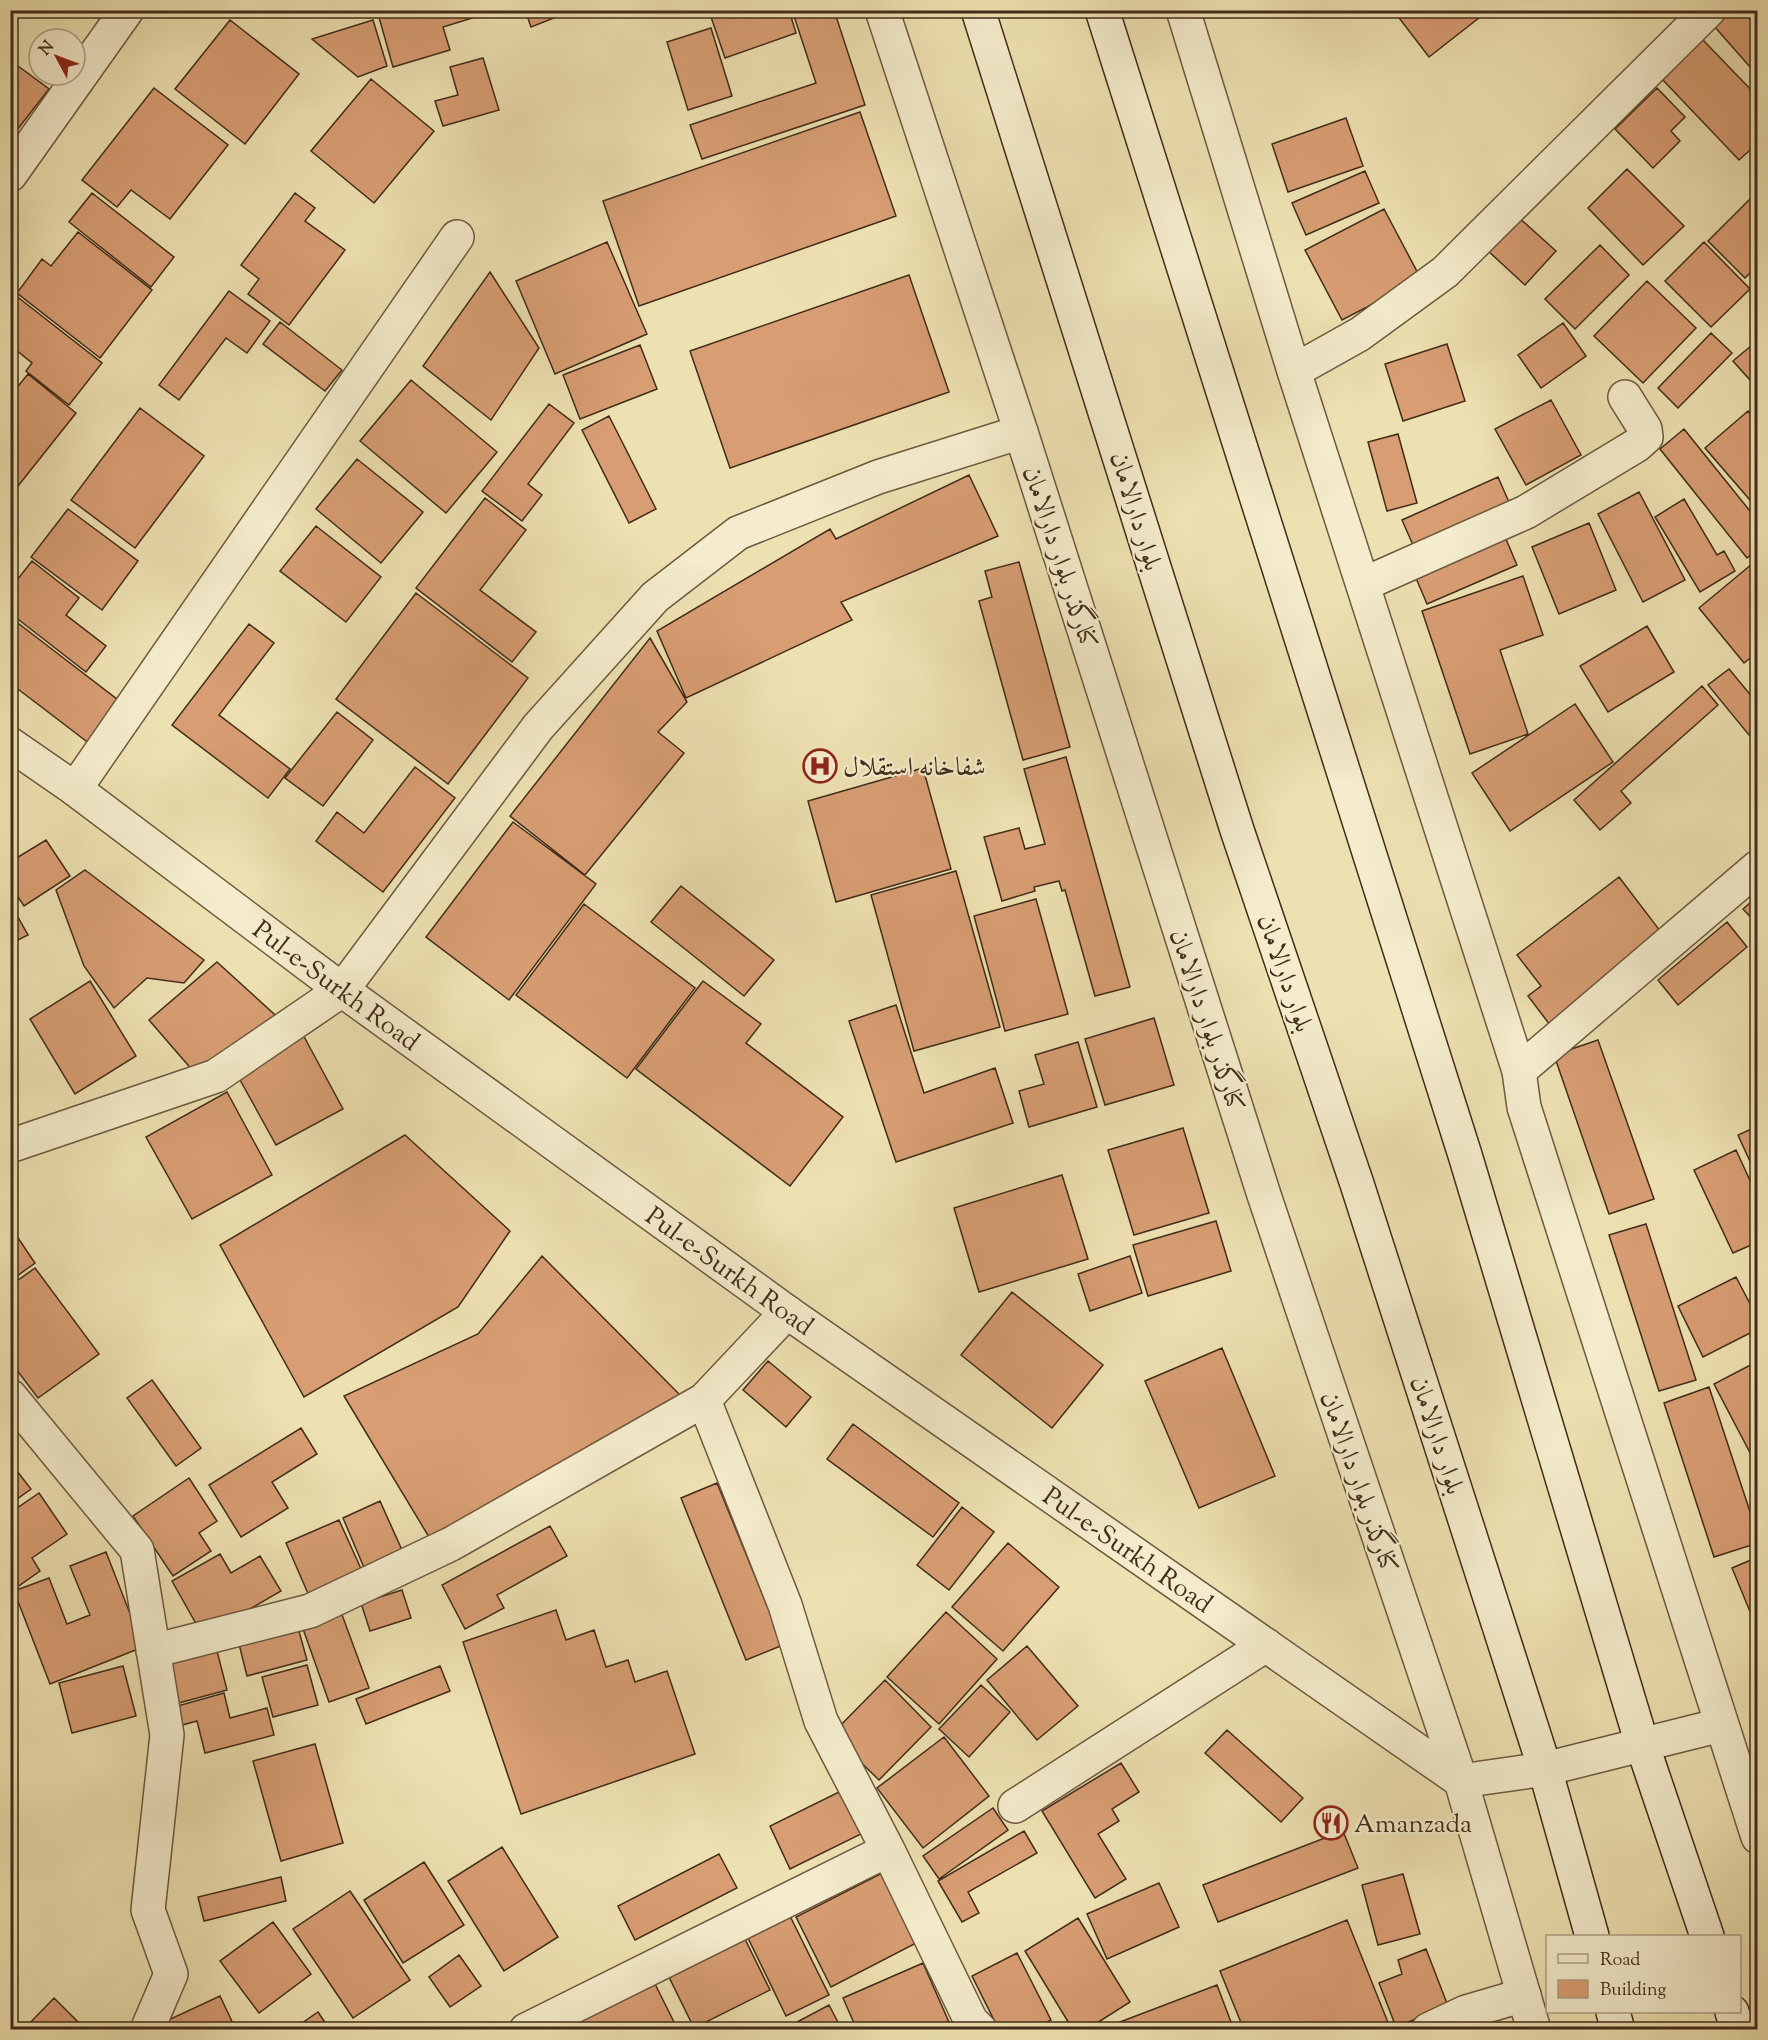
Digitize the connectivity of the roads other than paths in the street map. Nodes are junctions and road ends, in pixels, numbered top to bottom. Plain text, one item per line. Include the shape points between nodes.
1 (127, 10) edge
2 (882, 10) edge
3 (978, 10) edge
4 (1102, 10) edge
5 (1183, 10) edge
6 (1709, 10) edge
7 (10, 176) edge
8 (457, 237) dead end
9 (1294, 371) junction
10 (1625, 397) dead end
11 (1021, 432) junction
12 (1364, 584) junction
13 (10, 744) edge
14 (75, 789) junction
15 (1758, 867) edge
16 (342, 990) junction
17 (1519, 1071) junction
18 (10, 1146) edge
19 (787, 1312) junction
20 (10, 1396) edge
21 (704, 1400) junction
22 (1266, 1645) junction
23 (153, 1651) junction
24 (1720, 1725) junction
25 (1642, 1744) junction
26 (1545, 1769) junction
27 (1461, 1781) junction
28 (1015, 1806) dead end
29 (1758, 1837) edge
30 (888, 1850) junction
31 (1592, 1935) edge
32 (1707, 1935) edge
33 (1524, 1995) junction
34 (1613, 2013) edge
35 (1732, 2013) edge
36 (147, 2030) edge
37 (526, 2030) edge
38 (980, 2030) edge
39 (1428, 2030) edge
40 (1534, 2030) edge
41 (1618, 2030) edge
42 (1738, 2030) edge

1 - 7 street
2 - 11 street, کنارگذر بلوار دارالامان
3 - 26 street, بلوار دارالامان via 1237,830 1361,1195
4 - 25 street via 1465,1155
5 - 9 street
6 - 9 street via 1446,272 1360,334
8 - 14 street
9 - 12 street
10 - 12 street via 1646,429 1646,437 1637,446 1526,512
11 - 16 street via 878,477 738,534 655,597 538,727
11 - 27 street, کنارگذر بلوار دارالامان via 1260,1183
12 - 17 street
13 - 14 street, Pul-e-Surkh Road
14 - 16 street, Pul-e-Surkh Road
15 - 17 street
16 - 18 street via 216,1076
16 - 19 street, Pul-e-Surkh Road
17 - 24 street via 1524,1107
19 - 21 street
19 - 22 street, Pul-e-Surkh Road
20 - 23 street via 137,1550
21 - 23 street via 452,1544 310,1611
21 - 30 street via 785,1605 820,1721
22 - 27 street, Pul-e-Surkh Road
22 - 28 street
23 - 36 street via 167,1735 148,1910 171,1974
24 - 25 street
24 - 29 street
25 - 26 street
25 - 32 street
26 - 27 street
26 - 31 street, بلوار دارالامان
27 - 33 street, کنارگذر بلوار دارالامان
30 - 37 street
30 - 38 street via 971,2021
33 - 39 street via 1466,2012
33 - 40 street, کنارگذر بلوار دارالامان
34 - 41 street
35 - 42 street

